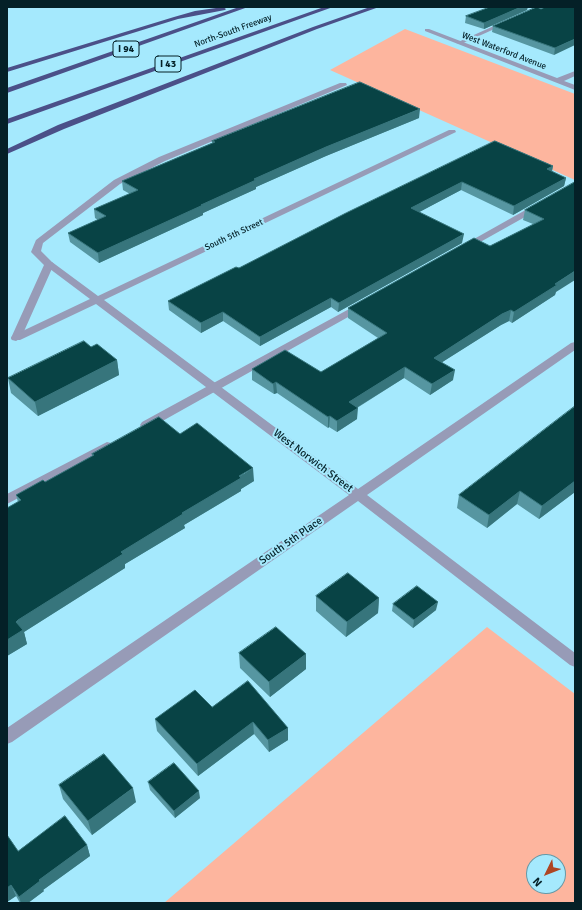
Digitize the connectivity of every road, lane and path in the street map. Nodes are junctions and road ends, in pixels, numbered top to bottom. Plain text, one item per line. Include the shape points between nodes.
1 (236, 7) edge
2 (245, 7) edge
3 (330, 7) edge
4 (376, 7) edge
5 (515, 19) edge
6 (427, 30) dead end
7 (459, 42) junction
8 (7, 70) edge
9 (575, 73) edge
10 (558, 81) junction
11 (343, 85) dead end
12 (575, 88) edge
13 (7, 91) edge
14 (7, 122) edge
15 (452, 132) dead end
16 (7, 152) edge
17 (545, 202) edge
18 (456, 252) edge
19 (49, 264) junction
20 (373, 298) edge
21 (97, 300) junction
22 (575, 345) edge
23 (214, 387) junction
24 (138, 429) edge
25 (117, 441) edge
26 (358, 495) junction
27 (7, 500) edge
28 (575, 661) edge
29 (7, 737) edge

1 - 8 highway via 189,14
2 - 13 highway, North-South Freeway / I 94
3 - 14 highway, North-South Freeway / I 43
4 - 16 highway via 315,28 61,127
5 - 7 street
6 - 7 street, West Waterford Avenue
7 - 10 street, West Waterford Avenue
9 - 10 street
10 - 12 street, West Waterford Avenue
11 - 19 street, West Norwich Street via 162,159 117,182 39,242 36,252
15 - 21 street, South 5th Street
17 - 18 street
19 - 21 street, West Norwich Street
19 - 21 street, South 5th Street via 16,338
20 - 23 street
21 - 23 street, West Norwich Street
22 - 26 street, South 5th Place
23 - 24 street
23 - 26 street, West Norwich Street
25 - 27 street
26 - 28 street, West Norwich Street
26 - 29 street, South 5th Place

